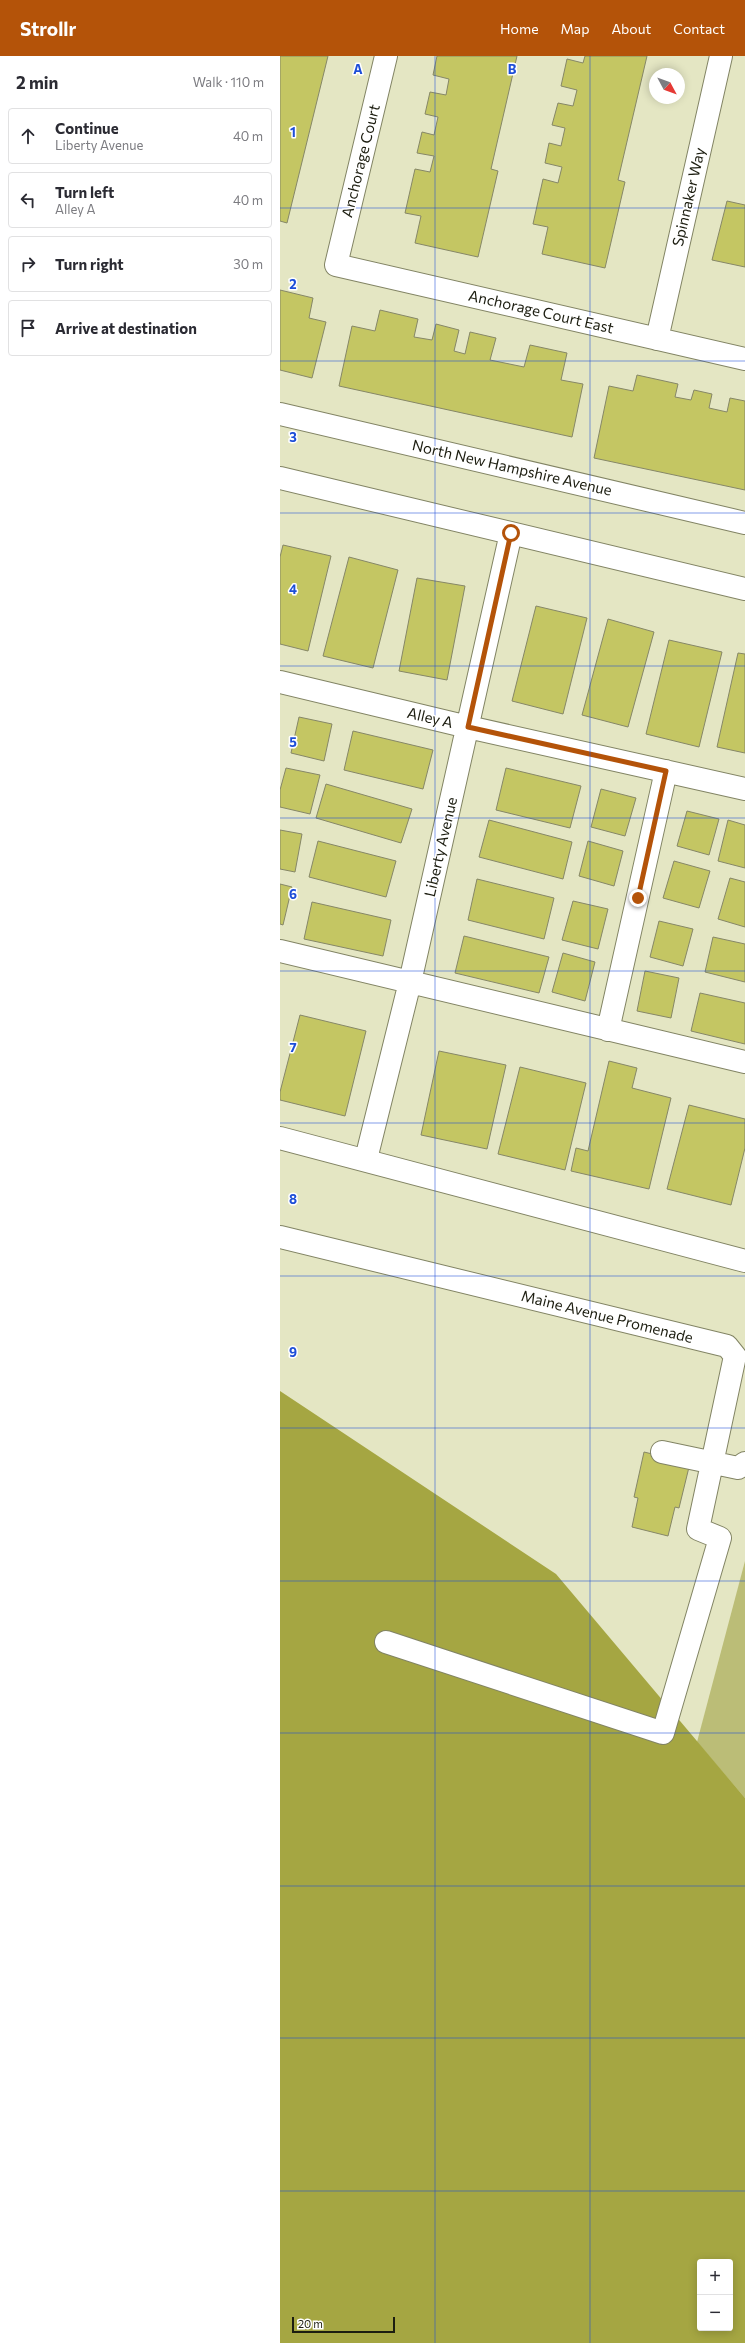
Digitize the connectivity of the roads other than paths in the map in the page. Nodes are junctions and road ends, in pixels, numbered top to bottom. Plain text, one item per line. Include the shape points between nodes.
1 (386, 56) edge
2 (721, 56) edge
3 (336, 265) joint
4 (657, 338) junction
5 (745, 359) edge
6 (280, 414) edge
7 (280, 478) edge
8 (745, 523) edge
9 (511, 533) junction
10 (745, 589) edge
11 (280, 682) edge
12 (468, 727) junction
13 (666, 771) junction
14 (745, 789) edge
15 (280, 951) edge
16 (410, 982) junction
17 (608, 1030) junction
18 (745, 1062) edge
19 (280, 1138) edge
20 (366, 1159) junction
21 (280, 1236) edge
22 (745, 1261) edge
23 (662, 1452) dead end
24 (745, 1463) edge
25 (713, 1464) junction
26 (386, 1642) dead end

1 - 3 street, Anchorage Court
2 - 4 street, Spinnaker Way
3 - 4 street, Anchorage Court East
4 - 5 street, Anchorage Court East
6 - 8 street, North New Hampshire Avenue
7 - 9 street
9 - 10 street
9 - 12 street, Liberty Avenue
11 - 12 street, Alley A
12 - 13 street, Alley A
12 - 16 street, Liberty Avenue
13 - 14 street, Alley A
13 - 17 street
15 - 16 street
16 - 17 street
16 - 20 street, Liberty Avenue
17 - 18 street
19 - 20 street
20 - 22 street
21 - 25 street, Maine Avenue Promenade via 727,1346 735,1356
23 - 25 street
24 - 25 street via 738,1468
25 - 26 street, Maine Avenue Promenade via 698,1529 720,1538 663,1733

